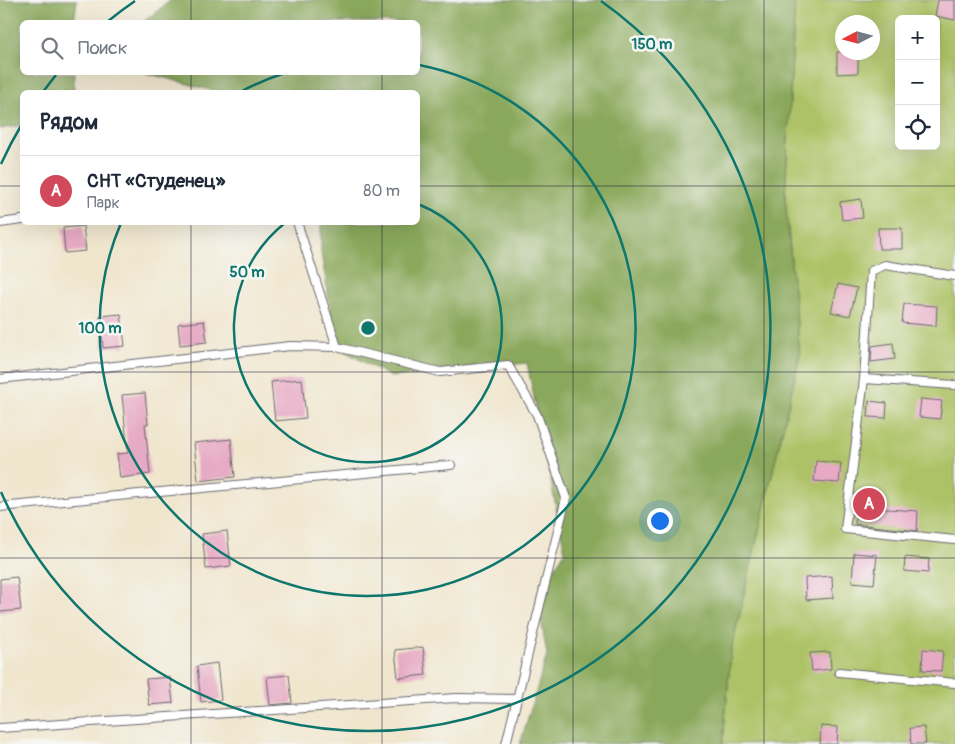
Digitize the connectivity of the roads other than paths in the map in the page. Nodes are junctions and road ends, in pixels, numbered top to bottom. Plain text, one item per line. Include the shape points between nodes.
1 (20, 220) edge
2 (0, 223) edge
3 (298, 225) edge
4 (955, 276) edge
5 (337, 347) junction
6 (0, 379) edge
7 (864, 379) junction
8 (955, 385) edge
9 (450, 465) dead end
10 (0, 507) edge
11 (955, 540) edge
12 (839, 672) dead end
13 (955, 683) edge
14 (517, 699) junction
15 (0, 728) edge
16 (506, 744) edge

1 - 2 lane
3 - 5 lane
4 - 7 lane via 885,265 871,271
5 - 6 lane via 290,346
5 - 14 lane via 440,372 508,365 537,415 566,498
7 - 8 lane
7 - 11 lane via 845,529
9 - 10 lane
12 - 13 lane
14 - 15 lane via 456,698
14 - 16 lane

